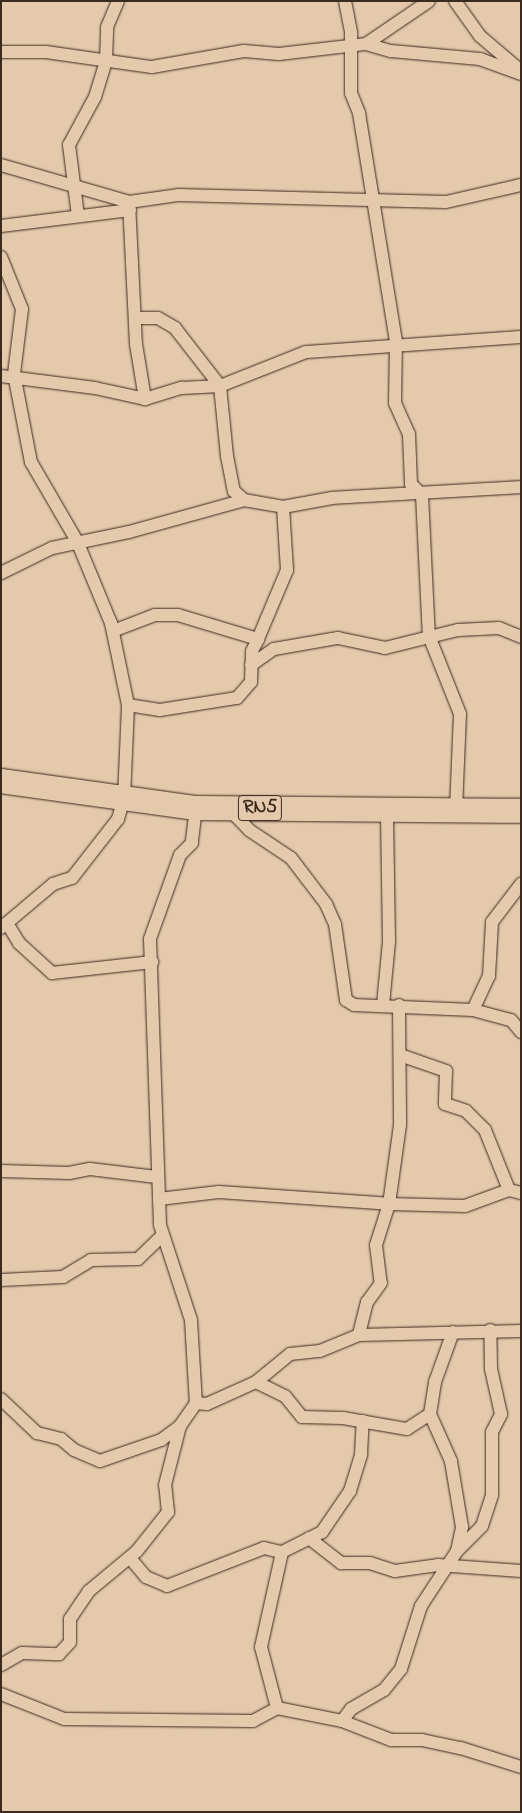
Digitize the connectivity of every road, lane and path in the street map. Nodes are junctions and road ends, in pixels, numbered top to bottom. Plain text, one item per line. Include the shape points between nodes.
1 (118, 1) edge
2 (345, 1) edge
3 (429, 1) edge
4 (454, 1) edge
5 (366, 44) junction
6 (350, 46) junction
7 (1, 52) edge
8 (106, 61) junction
9 (521, 72) edge
10 (1, 165) edge
11 (521, 185) edge
12 (75, 187) junction
13 (373, 199) junction
14 (129, 206) junction
15 (78, 216) junction
16 (1, 226) edge
17 (1, 257) edge
18 (135, 318) junction
19 (521, 337) edge
20 (395, 348) junction
21 (1, 376) edge
22 (16, 379) junction
23 (220, 386) junction
24 (145, 399) junction
25 (521, 487) edge
26 (422, 495) junction
27 (244, 500) junction
28 (282, 507) junction
29 (76, 541) junction
30 (1, 573) edge
31 (113, 631) junction
32 (429, 636) junction
33 (521, 637) edge
34 (258, 639) junction
35 (251, 665) junction
36 (128, 705) junction
37 (1, 781) edge
38 (124, 798) junction
39 (227, 807) junction
40 (196, 808) junction
41 (456, 810) junction
42 (521, 811) edge
43 (388, 812) junction
44 (521, 884) edge
45 (4, 925) edge
46 (152, 962) junction
47 (384, 1005) junction
48 (399, 1006) junction
49 (473, 1010) junction
50 (521, 1032) edge
51 (400, 1055) junction
52 (1, 1171) edge
53 (157, 1177) junction
54 (515, 1191) edge
55 (159, 1199) junction
56 (389, 1204) junction
57 (162, 1236) junction
58 (1, 1280) edge
59 (490, 1330) junction
60 (521, 1331) edge
61 (453, 1332) junction
62 (358, 1334) junction
63 (256, 1382) junction
64 (1, 1399) edge
65 (196, 1403) junction
66 (430, 1414) junction
67 (363, 1421) junction
68 (180, 1426) junction
69 (309, 1538) junction
70 (457, 1551) junction
71 (282, 1552) junction
72 (130, 1558) junction
73 (446, 1566) junction
74 (521, 1571) edge
75 (1, 1665) edge
76 (1, 1694) edge
77 (277, 1708) junction
78 (342, 1721) junction
79 (521, 1767) edge

1 - 8 street via 105,34
2 - 6 street
3 - 5 street
4 - 9 street via 480,36
5 - 6 street
5 - 9 street via 391,51 480,59
6 - 8 street via 279,54 244,51 152,67
6 - 13 street via 351,93
7 - 8 street via 46,52
8 - 12 street via 92,106 69,145
10 - 12 street
11 - 13 street via 446,202
12 - 14 street
12 - 15 street
13 - 14 street via 178,195
13 - 20 street
14 - 15 street
14 - 18 street
15 - 16 street
17 - 22 street via 22,309
18 - 23 street via 158,318 175,328
18 - 24 street
19 - 20 street via 422,342
20 - 23 street via 306,352
20 - 26 street via 395,403 409,434 411,484
21 - 22 street
22 - 24 street via 95,388
22 - 29 street via 34,469
23 - 24 street via 182,388
23 - 27 street via 226,456 234,491
25 - 26 street
26 - 28 street via 332,498
26 - 32 street
27 - 28 street
27 - 29 street via 130,532
28 - 34 street via 287,570
29 - 30 street via 36,553
29 - 31 street
31 - 34 street via 155,615 178,615
31 - 36 street
32 - 33 street via 499,628
32 - 35 street via 385,648 338,638 274,649
32 - 41 street via 460,714
34 - 35 street
35 - 36 street via 252,682 237,698 160,710
36 - 38 street
37 - 38 highway, RN5
38 - 40 highway, RN5
38 - 45 street via 118,820 84,867 68,881 53,884
39 - 40 highway, RN5
39 - 43 highway, RN5
39 - 47 street via 249,830 291,858 326,904 335,924 348,1002
40 - 46 street via 192,843 180,855 153,922
41 - 42 highway, RN5
41 - 43 highway, RN5
43 - 47 street via 388,955
44 - 49 street via 492,922 490,976
45 - 46 street via 19,944 52,974
46 - 53 street
47 - 48 street
48 - 49 street
48 - 51 street
49 - 50 street via 511,1020
51 - 54 street via 446,1071 445,1104 466,1111 485,1130
51 - 56 street via 400,1125
52 - 53 street via 69,1173 90,1168
53 - 55 street
54 - 56 street via 465,1206
55 - 56 street via 219,1192
55 - 57 street
56 - 62 street via 376,1245 381,1283 367,1302
57 - 58 street via 138,1259 91,1260 63,1277
57 - 65 street via 192,1325
59 - 60 street
59 - 61 street
59 - 70 street via 491,1369 502,1414 492,1432 492,1495 482,1526
61 - 62 street
61 - 66 street via 435,1382
62 - 63 street via 320,1350 290,1354
63 - 65 street via 206,1404
63 - 67 street via 285,1396 302,1417
64 - 68 street via 37,1433 61,1439 94,1460 157,1442
65 - 68 street
66 - 67 street via 408,1429
66 - 70 street via 451,1461 462,1527
67 - 69 street via 361,1454 348,1496 329,1526
68 - 72 street via 165,1485 168,1512
69 - 71 street
69 - 73 street via 341,1563 370,1563 395,1571
70 - 73 street
71 - 72 street via 264,1548 162,1586 146,1576
71 - 77 street via 261,1648
72 - 75 street via 89,1591 70,1618 70,1642 57,1656 22,1653
73 - 74 street
73 - 78 street via 421,1606 402,1669 384,1690 351,1709
76 - 77 street via 64,1720 253,1721
77 - 78 street
78 - 79 street via 391,1740 422,1740

